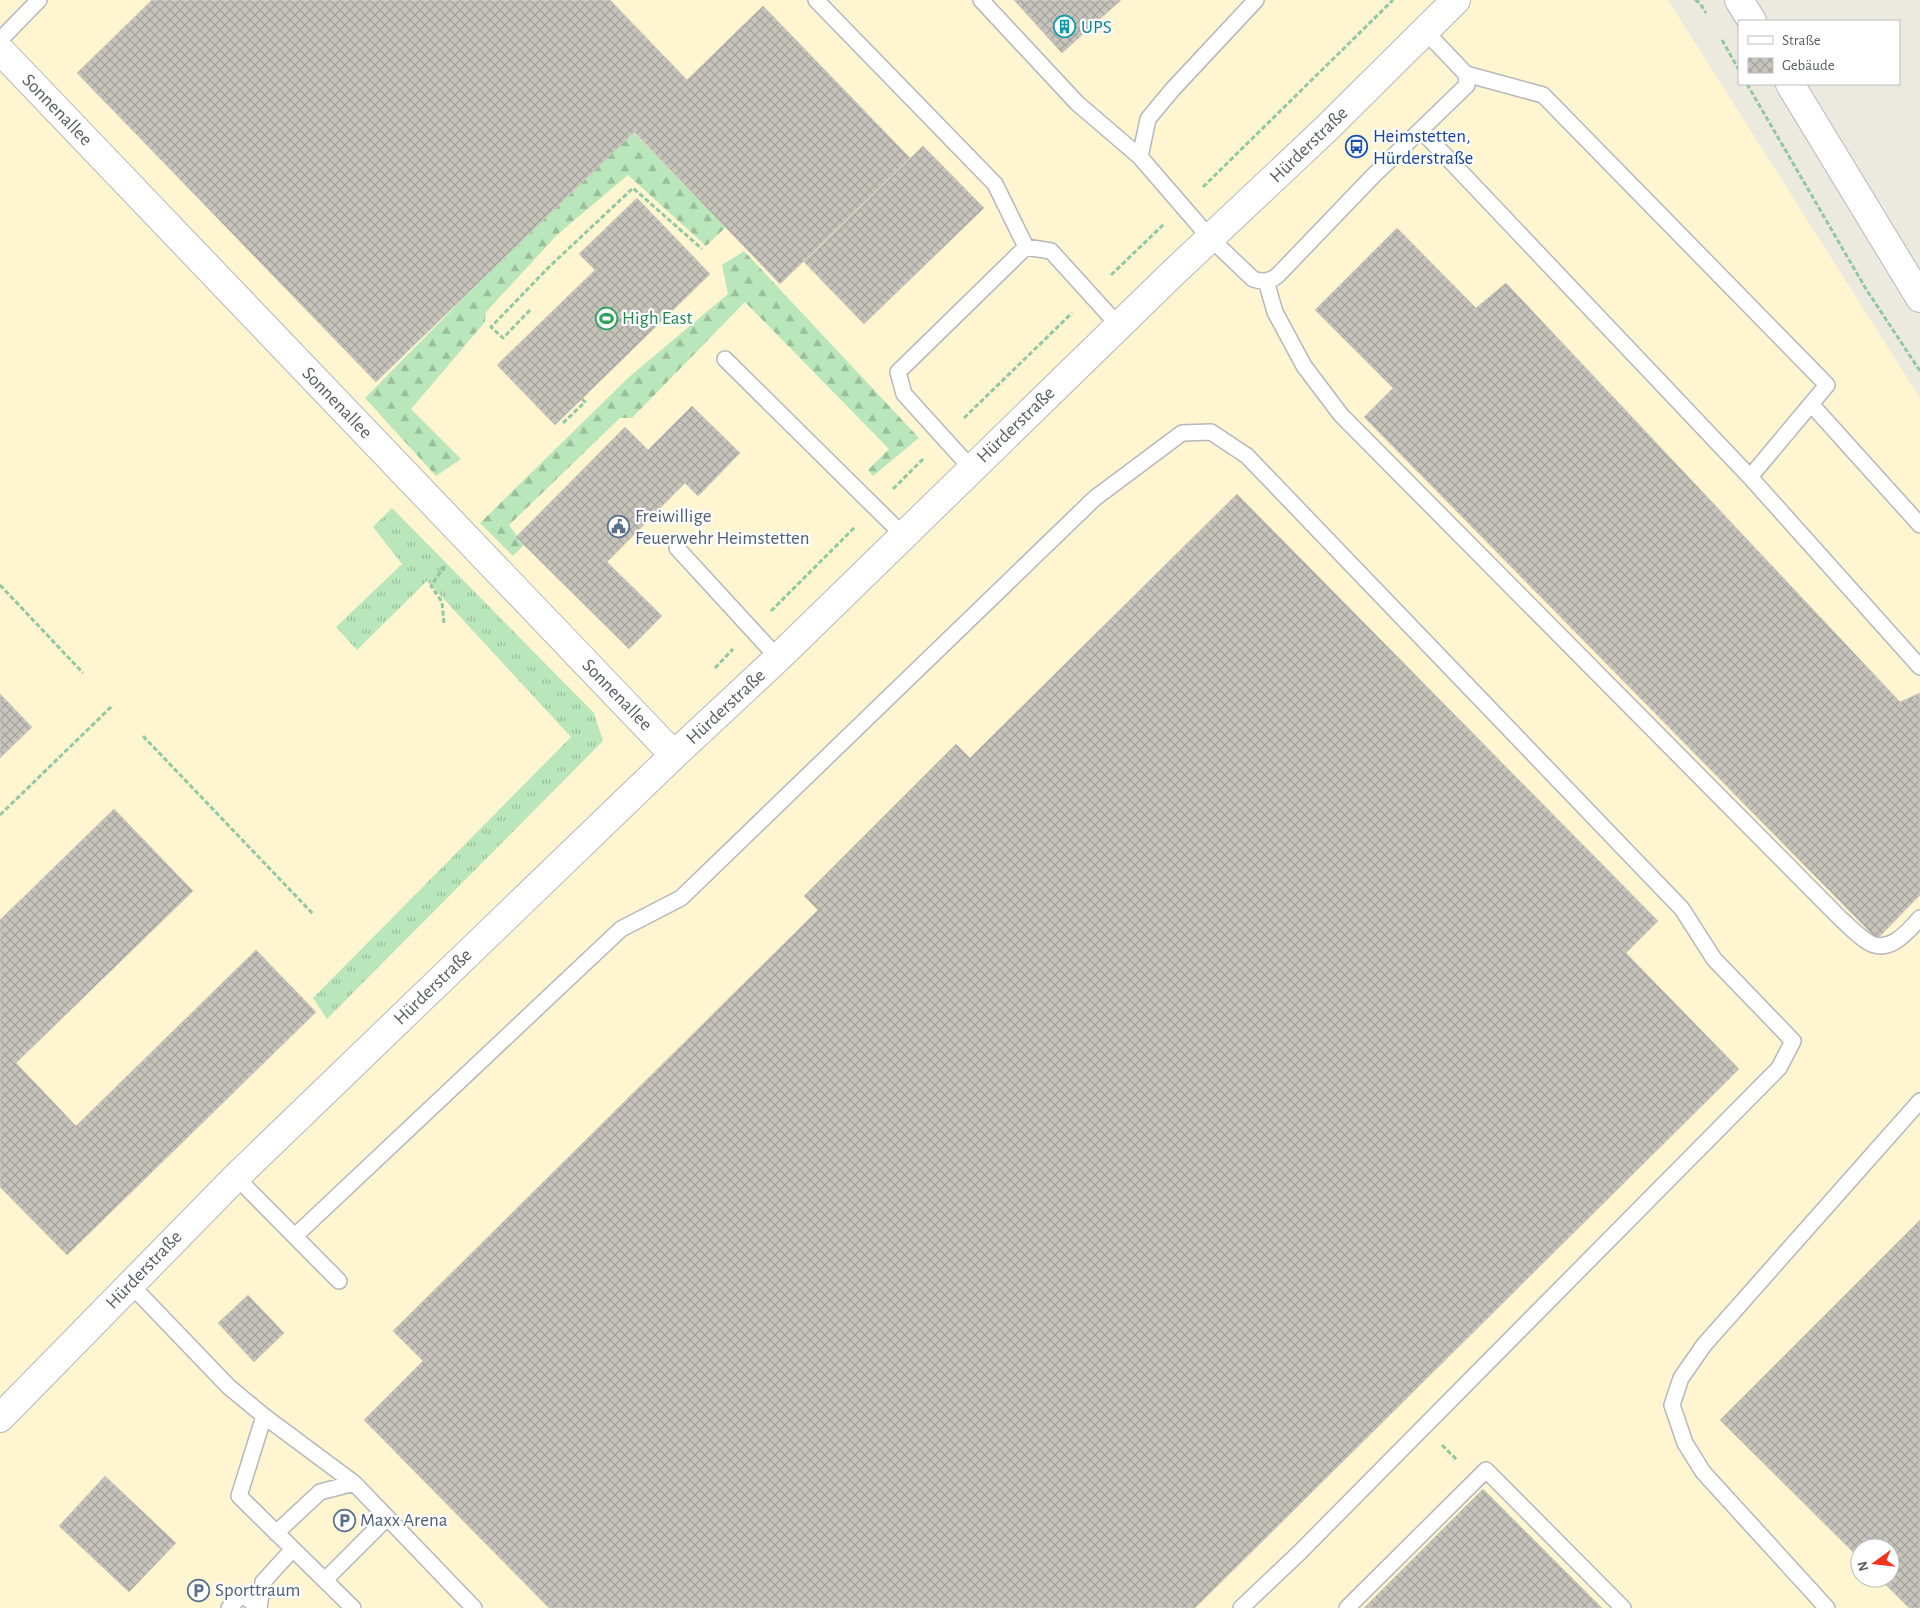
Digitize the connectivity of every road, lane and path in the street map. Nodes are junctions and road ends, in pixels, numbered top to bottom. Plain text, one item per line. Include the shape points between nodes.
1 (39, 0) edge
2 (816, 0) edge
3 (980, 0) edge
4 (1256, 0) edge
5 (1393, 0) edge
6 (1456, 0) edge
7 (1739, 0) edge
8 (1751, 20) edge
9 (1424, 30) junction
10 (3, 55) edge
11 (1466, 74) junction
12 (1748, 85) edge
13 (1791, 85) edge
14 (1421, 130) junction
15 (1140, 157) junction
16 (1182, 206) junction
17 (1210, 238) junction
18 (1026, 247) junction
19 (702, 249) dead end
20 (1266, 281) junction
21 (1091, 294) junction
22 (1920, 298) edge
23 (530, 310) dead end
24 (1119, 326) junction
25 (724, 359) dead end
26 (1920, 370) edge
27 (582, 399) dead end
28 (1812, 404) junction
29 (563, 423) dead end
30 (944, 438) junction
31 (971, 468) junction
32 (1750, 477) junction
33 (875, 507) junction
34 (1920, 525) edge
35 (463, 534) junction
36 (903, 535) junction
37 (677, 548) dead end
38 (0, 584) edge
39 (444, 623) dead end
40 (752, 630) junction
41 (778, 658) junction
42 (1920, 667) edge
43 (712, 670) dead end
44 (83, 673) dead end
45 (113, 705) dead end
46 (143, 736) dead end
47 (674, 755) junction
48 (0, 815) edge
49 (314, 914) dead end
50 (1920, 918) edge
51 (1920, 1101) edge
52 (236, 1177) junction
53 (295, 1236) junction
54 (339, 1281) dead end
55 (130, 1284) junction
56 (264, 1416) junction
57 (0, 1418) edge
58 (1424, 1426) junction
59 (1478, 1478) junction
60 (354, 1483) junction
61 (387, 1518) junction
62 (276, 1533) junction
63 (293, 1549) junction
64 (325, 1580) junction
65 (229, 1608) edge
66 (259, 1608) edge
67 (353, 1608) edge
68 (474, 1608) edge
69 (1241, 1608) edge
70 (1347, 1608) edge
71 (1623, 1608) edge
72 (1827, 1608) edge

1 - 10 lane
2 - 18 lane via 996,184
3 - 15 lane via 1077,103
4 - 15 lane via 1148,120
5 - 16 path
6 - 9 street, Hürderstraße
7 - 8 street
9 - 11 lane
9 - 17 street, Hürderstraße via 1327,128
10 - 35 street, Sonnenallee
11 - 14 lane via 1465,88
11 - 28 lane via 1543,95 1827,385
12 - 26 path via 1866,289
13 - 22 street
14 - 20 lane via 1278,275
14 - 32 lane
15 - 16 lane
16 - 17 lane
16 - 21 path
17 - 20 lane via 1252,279
17 - 24 street, Hürderstraße
18 - 21 lane via 1051,251
18 - 30 lane via 898,372 904,394
19 - 23 path via 633,188 491,327 503,338
20 - 50 lane via 1275,312 1304,366 1341,415 1841,919 1869,944 1880,946 1892,944
21 - 24 lane
21 - 30 path
24 - 31 street, Hürderstraße
25 - 33 lane
27 - 29 path via 585,402
28 - 32 lane
28 - 34 lane
30 - 31 lane
30 - 33 path
31 - 36 street, Hürderstraße
32 - 42 lane
33 - 36 lane
33 - 40 path
35 - 39 path via 431,586 442,602
35 - 47 street, Sonnenallee
36 - 41 street, Hürderstraße
37 - 40 lane
38 - 44 path
40 - 41 lane
40 - 43 path
41 - 47 street, Hürderstraße
45 - 48 path
46 - 49 path
47 - 52 street, Hürderstraße
51 - 72 lane via 1704,1345 1681,1378 1672,1405 1685,1443 1703,1472
52 - 53 lane
52 - 55 street, Hürderstraße
53 - 54 lane
53 - 58 lane via 621,929 681,898 1095,498 1182,434 1211,432 1247,456 1682,909 1714,960 1793,1041 1779,1068
55 - 56 lane via 230,1387
55 - 57 street, Hürderstraße
56 - 60 lane
56 - 62 lane via 238,1496
58 - 59 path
58 - 69 lane
59 - 70 lane
59 - 71 lane via 1486,1470
60 - 61 lane
60 - 62 lane via 320,1492
61 - 64 lane
61 - 68 lane
62 - 63 lane
63 - 64 lane
63 - 66 lane via 263,1582
64 - 67 lane
65 - 66 lane via 243,1594

